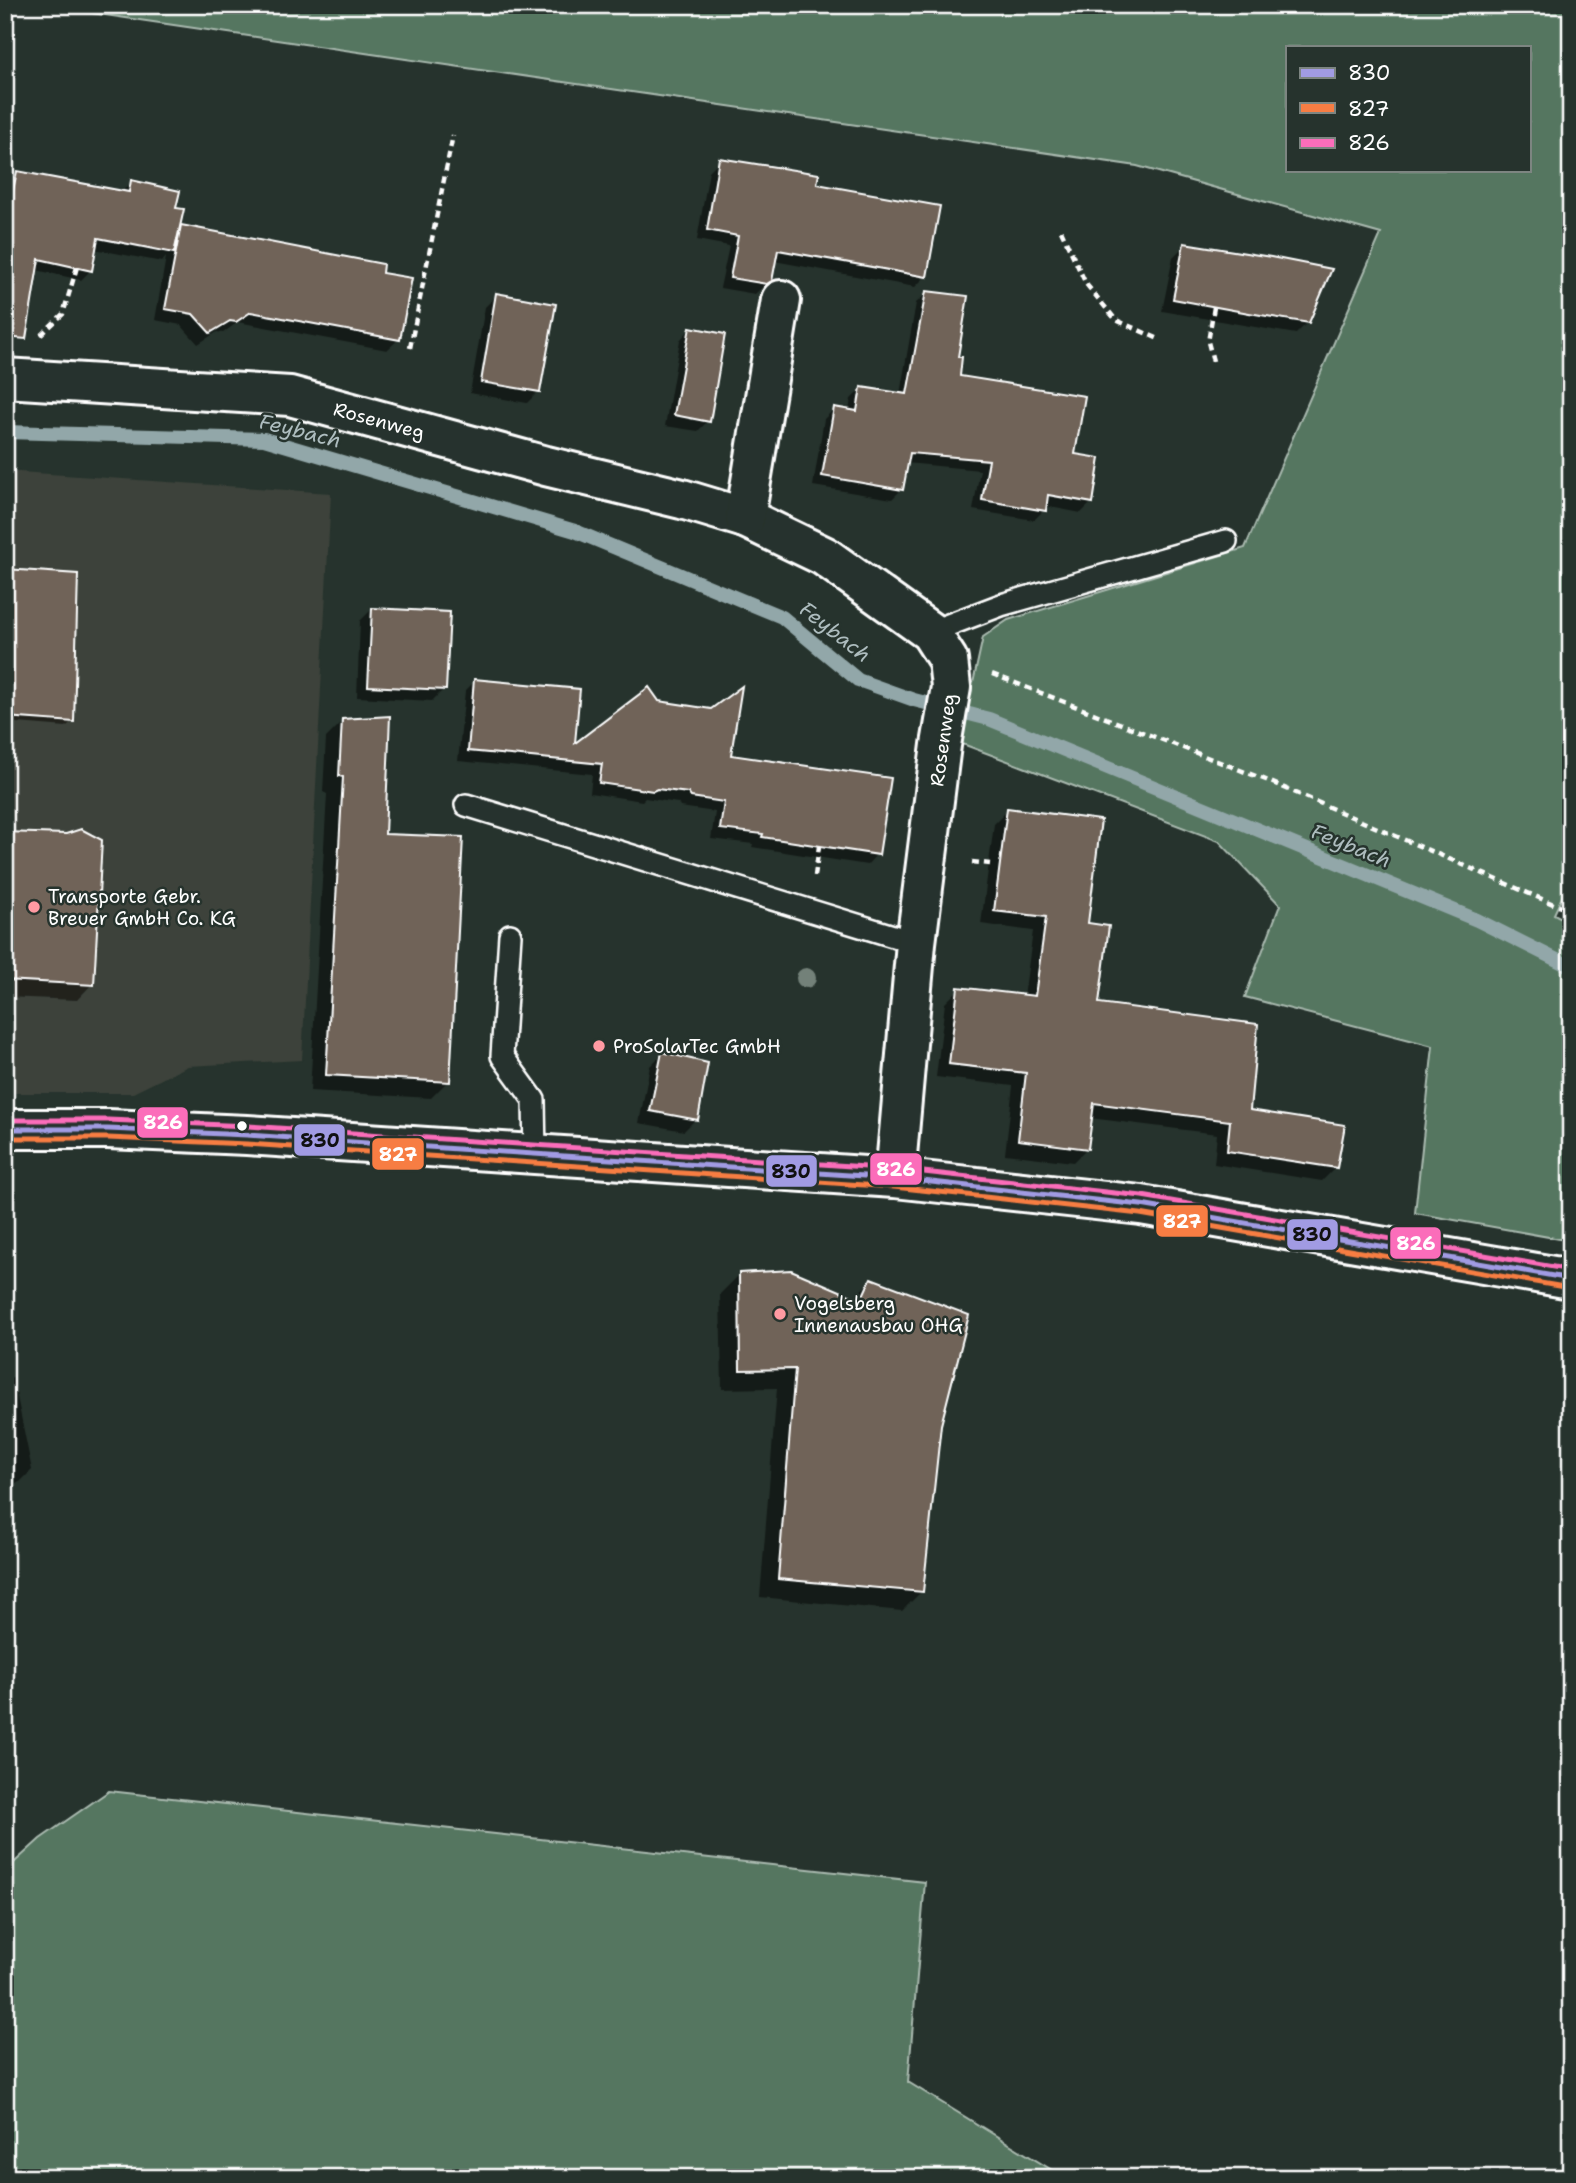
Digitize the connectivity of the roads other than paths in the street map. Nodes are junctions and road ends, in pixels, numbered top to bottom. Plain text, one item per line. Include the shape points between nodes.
1 (782, 299) dead end
2 (5, 378) edge
3 (745, 518) junction
4 (1226, 541) dead end
5 (943, 660) junction
6 (466, 804) dead end
7 (510, 935) dead end
8 (916, 943) junction
9 (5, 1129) edge
10 (535, 1155) junction
11 (895, 1178) junction
12 (1571, 1279) edge

1 - 3 street
2 - 3 street, Rosenweg via 289,396
3 - 5 street, Rosenweg via 824,556
4 - 5 lane via 1001,606
5 - 8 street, Rosenweg via 941,745
6 - 8 lane
7 - 10 lane via 502,1056 534,1100
8 - 11 street, Rosenweg
9 - 10 street via 247,1135
10 - 11 street
11 - 12 street via 1140,1205

